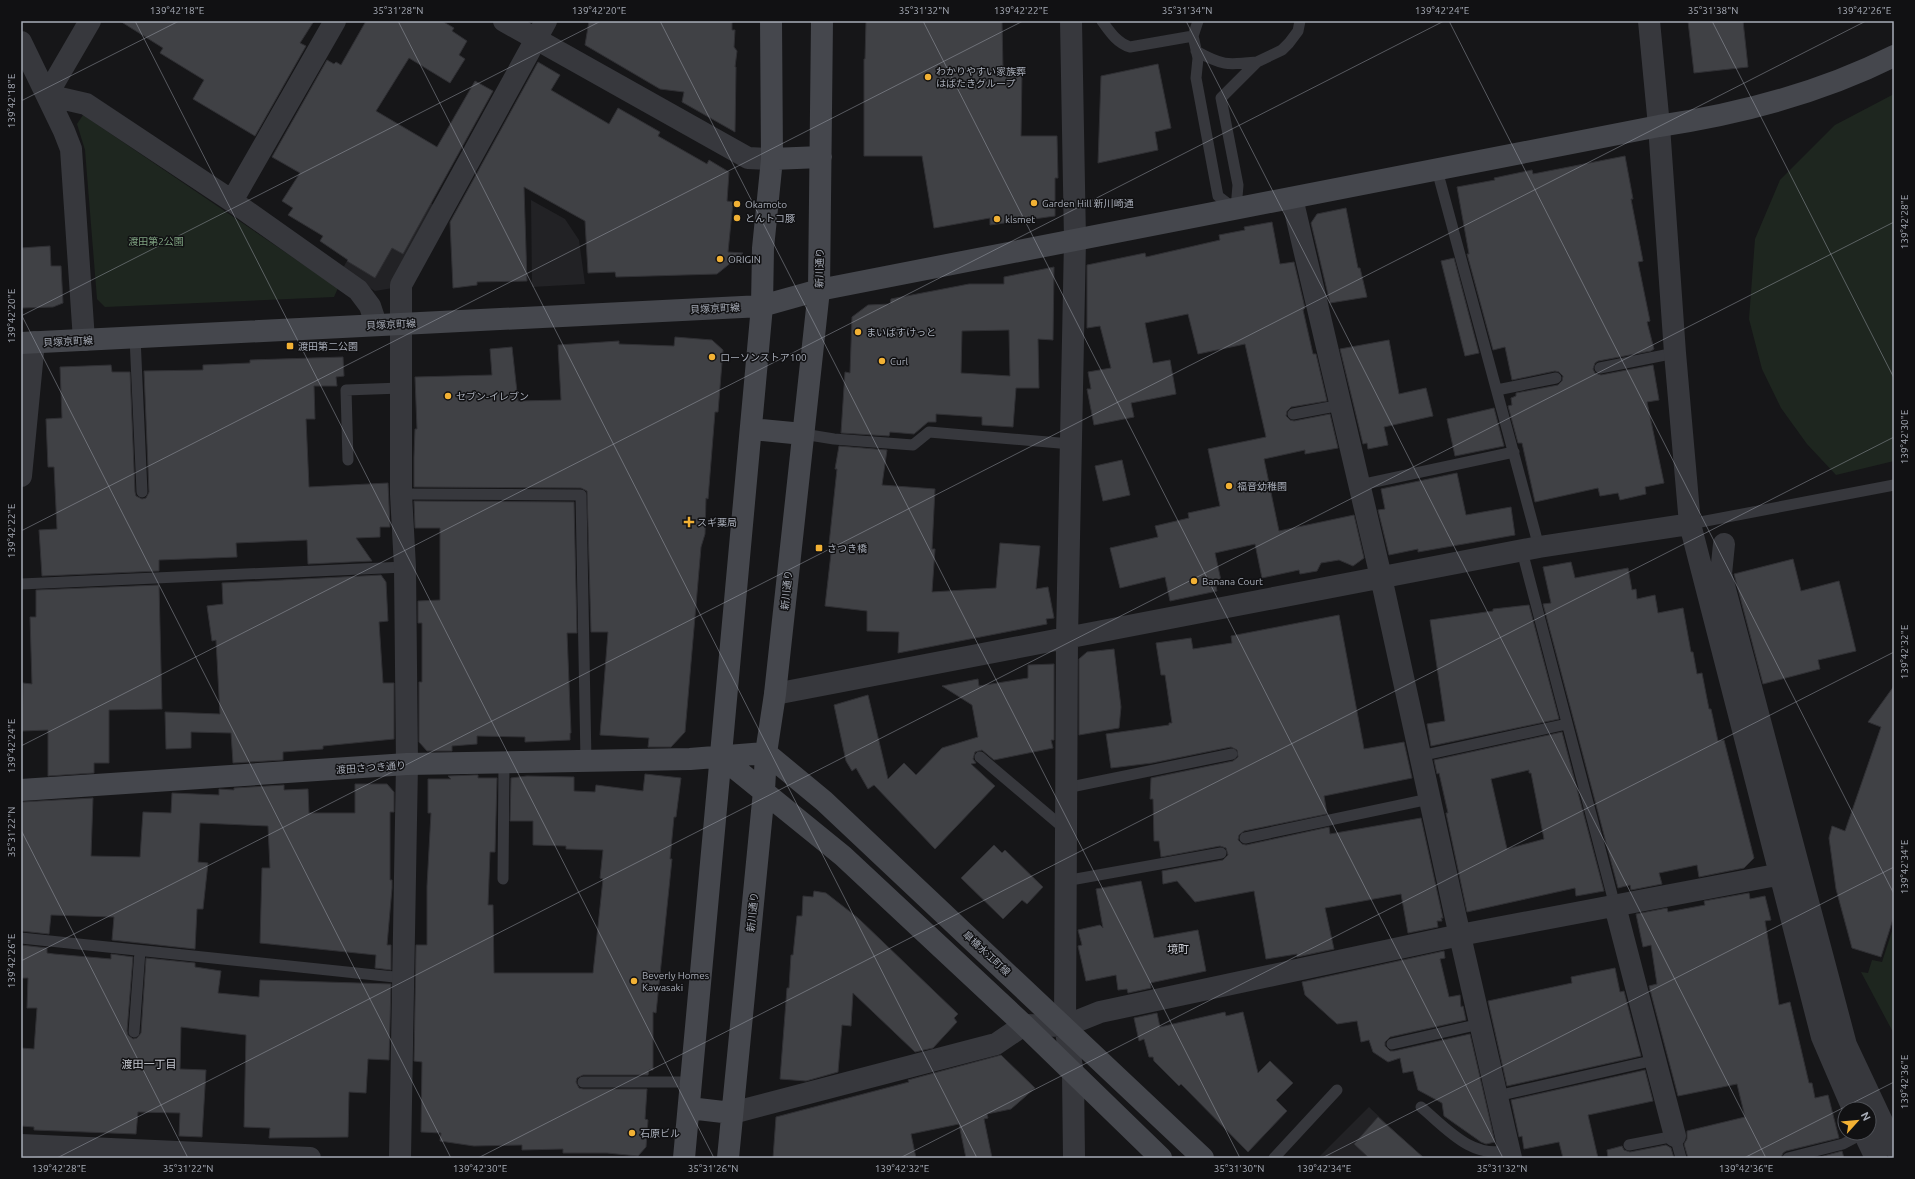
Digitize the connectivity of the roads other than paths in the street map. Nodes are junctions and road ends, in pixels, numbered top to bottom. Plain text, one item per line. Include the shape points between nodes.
1 (90, 21) edge
2 (335, 21) edge
3 (504, 21) edge
4 (771, 21) edge
5 (822, 21) edge
6 (1071, 21) edge
7 (1102, 21) edge
8 (1198, 21) edge
9 (1300, 21) edge
10 (1649, 21) edge
11 (541, 30) edge
12 (1193, 36) junction
13 (1196, 51) junction
14 (24, 54) edge
15 (1894, 56) edge
16 (1257, 62) junction
17 (47, 94) junction
18 (1659, 126) junction
19 (821, 157) junction
20 (772, 159) junction
21 (1437, 170) junction
22 (1292, 198) junction
23 (232, 201) junction
24 (1236, 209) junction
25 (1074, 240) junction
26 (819, 290) junction
27 (762, 306) junction
28 (401, 323) junction
29 (376, 324) junction
30 (135, 337) junction
31 (84, 340) junction
32 (27, 342) edge
33 (1675, 353) junction
34 (1600, 368) dead end
35 (1556, 378) dead end
36 (402, 388) junction
37 (1497, 390) junction
38 (1341, 405) junction
39 (1293, 414) dead end
40 (751, 429) junction
41 (803, 434) junction
42 (1070, 444) junction
43 (1514, 452) junction
44 (348, 460) dead end
45 (21, 476) edge
46 (1360, 485) junction
47 (1894, 485) edge
48 (142, 492) dead end
49 (402, 494) junction
50 (1690, 524) junction
51 (1724, 544) dead end
52 (1531, 549) junction
53 (405, 567) junction
54 (1381, 577) junction
55 (21, 584) edge
56 (1067, 638) junction
57 (775, 694) junction
58 (1567, 724) junction
59 (766, 753) junction
60 (1232, 754) dead end
61 (1420, 756) junction
62 (721, 757) junction
63 (980, 757) dead end
64 (586, 761) junction
65 (504, 762) junction
66 (407, 764) junction
67 (1066, 788) junction
68 (21, 790) edge
69 (764, 791) junction
70 (1429, 799) junction
71 (1066, 830) junction
72 (1245, 838) dead end
73 (1221, 853) dead end
74 (1781, 874) junction
75 (503, 879) dead end
76 (1065, 880) junction
77 (1615, 906) junction
78 (1460, 935) junction
79 (21, 938) edge
80 (140, 951) junction
81 (404, 978) junction
82 (1480, 1024) junction
83 (1024, 1025) junction
84 (1065, 1026) junction
85 (134, 1032) dead end
86 (1392, 1044) dead end
87 (1656, 1060) junction
88 (1073, 1073) junction
89 (583, 1082) dead end
90 (690, 1082) junction
91 (1337, 1090) dead end
92 (1497, 1096) junction
93 (1850, 1101) edge
94 (1421, 1106) dead end
95 (689, 1108) junction
96 (732, 1113) junction
97 (1675, 1136) junction
98 (1849, 1141) edge
99 (1868, 1141) edge
100 (21, 1145) edge
101 (1629, 1145) dead end
102 (1894, 1147) edge
103 (1510, 1154) edge
104 (310, 1158) edge
105 (400, 1158) edge
106 (684, 1158) edge
107 (728, 1158) edge
108 (1074, 1158) edge
109 (1161, 1158) edge
110 (1204, 1158) edge
111 (1274, 1158) edge
112 (1681, 1158) edge
113 (1788, 1158) edge
114 (1876, 1158) edge

1 - 17 street
2 - 23 street
3 - 11 street
4 - 20 street
5 - 19 street, 新川通り
6 - 25 street
7 - 12 lane via 1112,35 1123,45 1130,47
8 - 12 lane
9 - 16 lane via 1298,31 1282,50
10 - 18 street
11 - 20 street via 748,158
11 - 28 street via 401,285
12 - 13 lane
13 - 16 lane via 1220,63
13 - 24 lane via 1196,78 1218,196
14 - 17 street
15 - 18 street, 貝塚京町線 via 1861,72 1806,92 1734,112
16 - 24 lane via 1221,98 1238,185
17 - 23 street via 86,104
17 - 31 street via 71,149
18 - 21 street, 貝塚京町線
18 - 33 street
19 - 20 street
19 - 26 street, 新川通り
20 - 27 street via 763,248
21 - 22 street, 貝塚京町線
21 - 37 lane
22 - 24 street, 貝塚京町線
22 - 38 street
23 - 29 street via 358,290 370,306
24 - 25 street, 貝塚京町線
25 - 26 street, 貝塚京町線
25 - 42 street
26 - 27 street, 貝塚京町線
26 - 41 street, 新川通り
27 - 28 street, 貝塚京町線
27 - 40 street
28 - 29 street, 貝塚京町線
28 - 36 street
29 - 30 street, 貝塚京町線
30 - 31 street, 貝塚京町線
30 - 48 lane
31 - 32 street, 貝塚京町線
32 - 45 street
33 - 34 lane
33 - 50 street
35 - 37 lane
36 - 44 lane via 346,390
36 - 49 street
37 - 43 lane
38 - 39 lane
38 - 46 street
40 - 41 street
40 - 62 street
41 - 42 lane via 913,445 929,432
41 - 57 street, 新川通り
42 - 56 street
43 - 46 lane
43 - 52 lane
46 - 54 street
47 - 50 lane
49 - 53 street
49 - 64 lane via 581,495
50 - 52 street
50 - 74 street
51 - 102 street via 1721,574 1846,1045
52 - 54 street
52 - 58 lane
53 - 55 lane
53 - 66 street
54 - 56 street
54 - 61 street
56 - 57 street
56 - 67 street
57 - 59 street, 新川通り
58 - 61 lane
58 - 77 lane
59 - 62 street, 渡田さつき通り
59 - 69 street, 新川通り
59 - 84 street, 皐橋水江町線 via 824,801
60 - 67 lane
61 - 70 street
62 - 64 street, 渡田さつき通り
62 - 69 street
62 - 90 street
63 - 71 lane
64 - 65 street, 渡田さつき通り
65 - 66 street, 渡田さつき通り
65 - 75 lane
66 - 68 street, 渡田さつき通り
66 - 81 street
67 - 71 street
69 - 83 street via 844,856
69 - 96 street, 新川通り
70 - 72 lane
70 - 78 street
71 - 76 street
73 - 76 lane
74 - 77 street
74 - 93 street via 1822,1037
76 - 84 street
77 - 78 street via 1582,918 1523,930
77 - 87 street
78 - 82 street
78 - 84 street via 1100,1012
79 - 80 lane
80 - 81 lane
80 - 85 lane
81 - 105 street
82 - 86 lane
82 - 92 street
83 - 84 street
83 - 88 street
83 - 96 street via 996,1044
84 - 88 street
84 - 110 street, 皐橋水江町線
87 - 92 lane
87 - 97 street
88 - 108 street
88 - 109 street
89 - 90 lane
90 - 95 street
91 - 111 lane
92 - 103 street
94 - 103 lane via 1461,1141 1481,1151
95 - 96 street
95 - 106 street
96 - 107 street, 新川通り
97 - 101 lane
97 - 112 lane
98 - 113 lane
99 - 114 street
100 - 104 street

